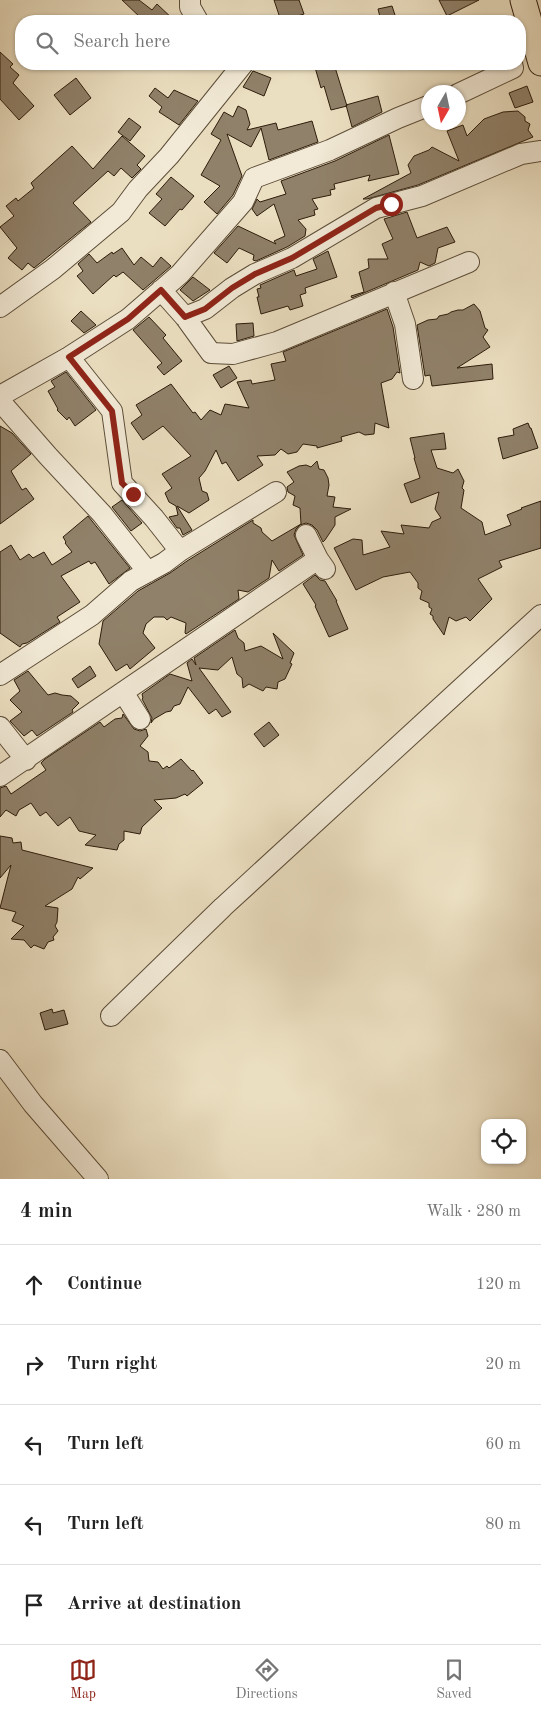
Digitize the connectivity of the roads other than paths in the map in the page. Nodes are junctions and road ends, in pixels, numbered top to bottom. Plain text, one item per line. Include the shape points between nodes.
1 (190, 0) edge
2 (523, 0) edge
3 (195, 15) edge
4 (524, 15) edge
5 (526, 31) edge
6 (541, 63) edge
7 (238, 70) edge
8 (509, 70) edge
9 (466, 90) edge
10 (421, 109) edge
11 (541, 151) edge
12 (469, 262) dead end
13 (161, 290) junction
14 (394, 292) junction
15 (0, 306) edge
16 (185, 317) junction
17 (69, 357) junction
18 (413, 379) dead end
19 (0, 396) edge
20 (0, 400) edge
21 (276, 492) dead end
22 (306, 535) dead end
23 (180, 551) junction
24 (148, 572) junction
25 (541, 615) edge
26 (0, 675) edge
27 (123, 692) junction
28 (140, 718) dead end
29 (0, 727) edge
30 (26, 760) junction
31 (0, 776) edge
32 (111, 1016) dead end
33 (0, 1060) edge
34 (98, 1179) edge

1 - 3 street
2 - 4 main road
5 - 6 main road
7 - 15 street via 121,212 53,269
8 - 9 street
10 - 13 street via 330,150 254,178 243,202 180,274
11 - 16 street via 521,154 422,196 376,208 292,258 255,274 205,309
12 - 14 street
13 - 16 street
13 - 17 street via 128,319
14 - 16 street via 277,342 233,354 212,353
14 - 18 street via 405,324
17 - 19 street
17 - 23 street via 112,411 122,483
20 - 24 street via 102,514
21 - 23 street
22 - 27 street via 321,564
23 - 24 street
24 - 26 street via 92,615
25 - 32 street via 223,907
27 - 28 street
27 - 30 street
29 - 30 street
30 - 31 street
33 - 34 street

